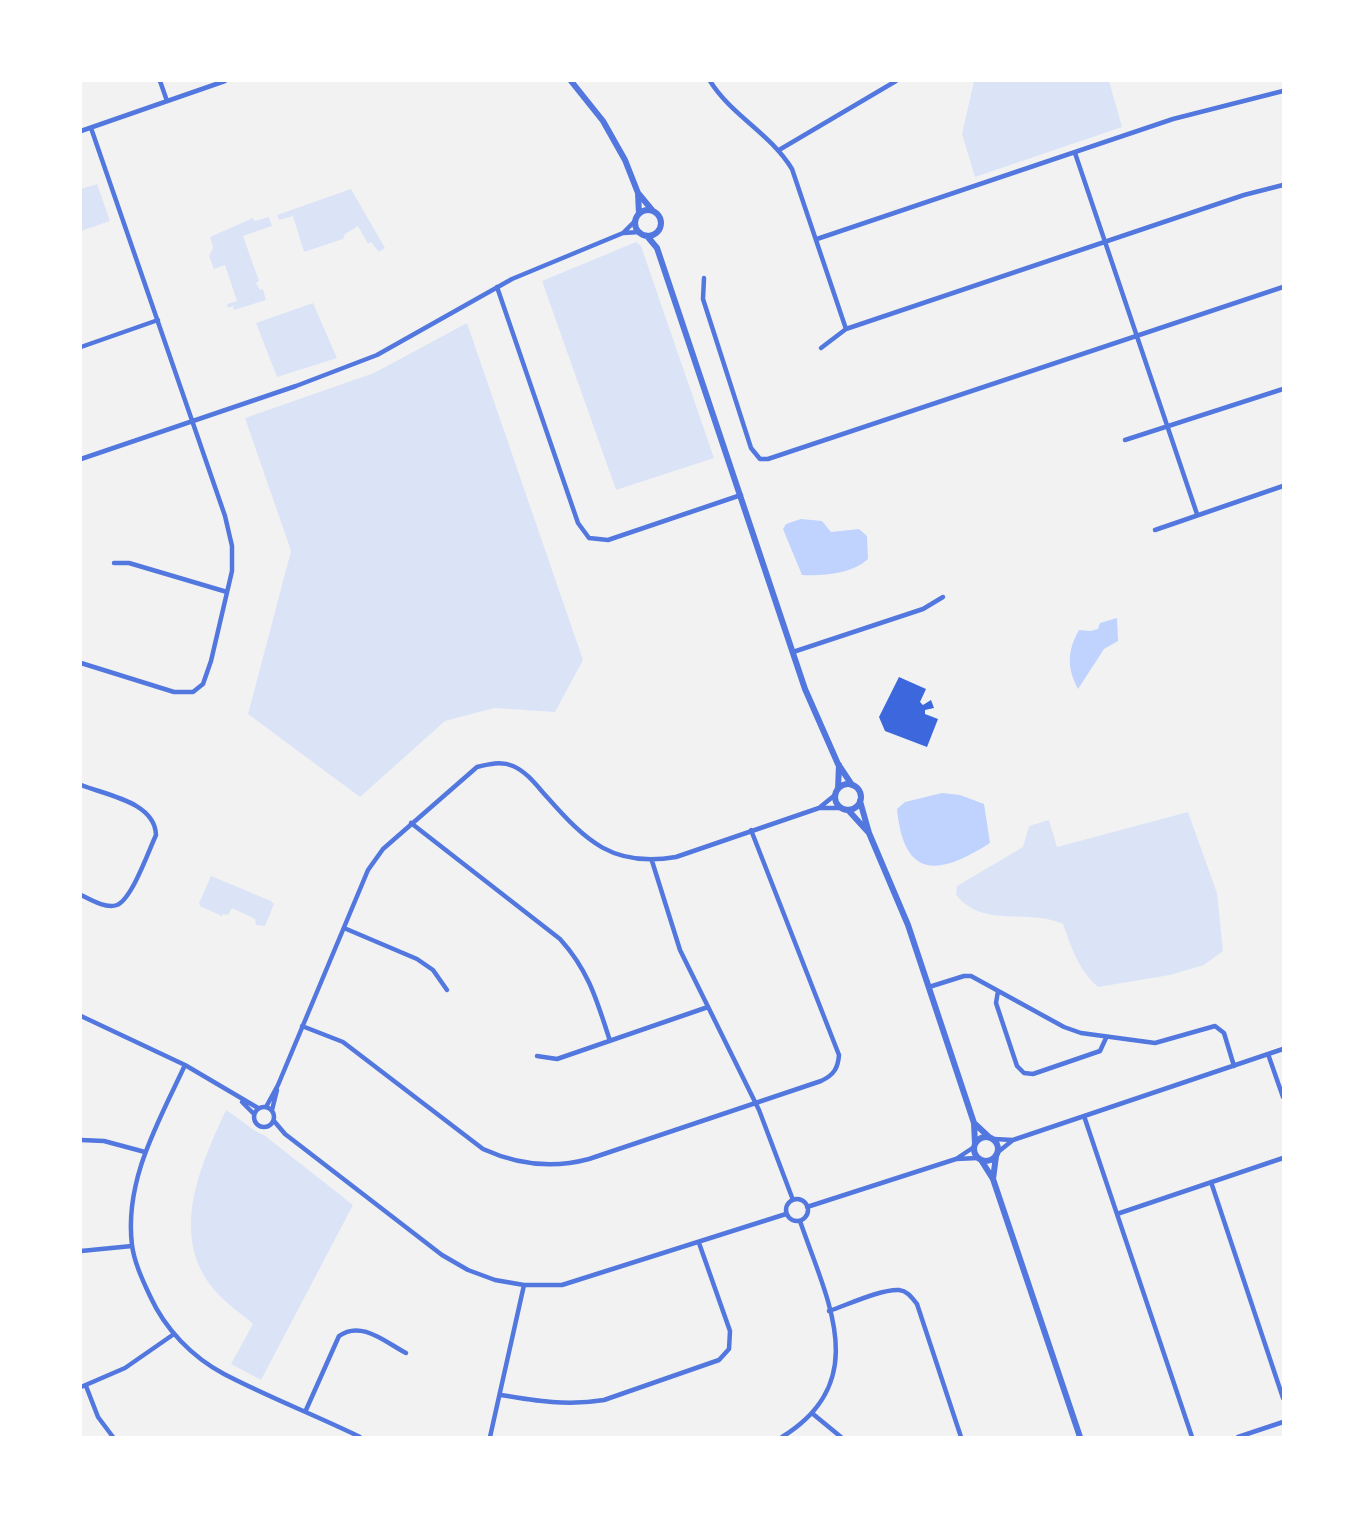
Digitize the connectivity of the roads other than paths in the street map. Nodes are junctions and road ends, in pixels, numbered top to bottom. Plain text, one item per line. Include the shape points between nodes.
1 (160, 81) edge
2 (225, 81) edge
3 (570, 81) edge
4 (710, 81) edge
5 (896, 81) edge
6 (1283, 91) edge
7 (167, 101) junction
8 (91, 128) junction
9 (81, 131) edge
10 (779, 150) junction
11 (1075, 153) junction
12 (1283, 185) edge
13 (638, 193) junction
14 (652, 210) junction
15 (639, 214) junction
16 (635, 221) junction
17 (659, 231) junction
18 (640, 232) junction
19 (623, 233) junction
20 (647, 236) junction
21 (817, 239) junction
22 (1104, 242) junction
23 (657, 248) junction
24 (704, 278) dead end
25 (497, 287) junction
26 (1283, 287) edge
27 (158, 320) junction
28 (846, 329) junction
29 (1136, 337) junction
30 (81, 347) edge
31 (821, 348) dead end
32 (1283, 389) edge
33 (192, 421) junction
34 (1167, 425) junction
35 (1125, 440) dead end
36 (81, 459) edge
37 (1283, 486) edge
38 (741, 495) junction
39 (1197, 514) junction
40 (1155, 530) dead end
41 (114, 563) dead end
42 (227, 592) junction
43 (943, 597) dead end
44 (793, 652) junction
45 (81, 663) edge
46 (838, 764) junction
47 (81, 785) edge
48 (852, 785) junction
49 (836, 792) junction
50 (860, 801) junction
51 (819, 808) junction
52 (844, 809) junction
53 (411, 823) junction
54 (751, 830) junction
55 (869, 833) junction
56 (652, 861) junction
57 (81, 896) edge
58 (345, 928) junction
59 (929, 987) junction
60 (447, 990) dead end
61 (998, 991) junction
62 (708, 1007) junction
63 (81, 1016) edge
64 (302, 1026) junction
65 (1106, 1038) junction
66 (610, 1041) junction
67 (1283, 1049) edge
68 (1268, 1054) junction
69 (537, 1056) dead end
70 (186, 1065) junction
71 (1234, 1066) junction
72 (278, 1085) junction
73 (1283, 1097) edge
74 (238, 1098) junction
75 (755, 1103) junction
76 (266, 1107) junction
77 (258, 1108) junction
78 (272, 1110) junction
79 (254, 1114) junction
80 (1084, 1116) junction
81 (274, 1121) junction
82 (974, 1123) junction
83 (268, 1126) junction
84 (285, 1134) junction
85 (992, 1138) junction
86 (81, 1140) edge
87 (1013, 1140) junction
88 (974, 1146) junction
89 (146, 1152) junction
90 (997, 1154) junction
91 (1283, 1158) edge
92 (956, 1159) junction
93 (979, 1159) junction
94 (993, 1179) junction
95 (1211, 1182) junction
96 (793, 1200) junction
97 (807, 1207) junction
98 (786, 1214) junction
99 (1117, 1214) junction
100 (800, 1221) junction
101 (699, 1243) junction
102 (132, 1246) junction
103 (81, 1251) edge
104 (524, 1285) junction
105 (829, 1311) junction
106 (174, 1334) junction
107 (406, 1353) dead end
108 (83, 1387) edge
109 (501, 1395) junction
110 (1283, 1398) edge
111 (306, 1410) junction
112 (813, 1414) junction
113 (1283, 1422) edge
114 (113, 1437) edge
115 (360, 1437) edge
116 (490, 1437) edge
117 (782, 1437) edge
118 (841, 1437) edge
119 (961, 1437) edge
120 (1080, 1437) edge
121 (1192, 1437) edge
122 (1238, 1437) edge

1 - 7 street
2 - 7 street
3 - 13 street via 603,122
4 - 10 street via 725,103
5 - 10 street
6 - 11 street via 1194,113
7 - 8 street
8 - 9 street
8 - 27 street
10 - 21 street via 797,179
11 - 21 street
11 - 22 street
12 - 22 street
13 - 14 street
13 - 15 street
14 - 15 street
14 - 17 street via 661,219
15 - 16 street
16 - 18 street
16 - 19 street
17 - 20 street
17 - 23 street
18 - 19 street
18 - 20 street
19 - 25 street
20 - 23 street
21 - 28 street
22 - 28 street
22 - 29 street
23 - 38 street
24 - 29 street via 703,298 751,448 760,459 778,457
25 - 33 street via 377,355
25 - 38 street via 578,523 589,538 608,540
26 - 29 street
27 - 30 street
27 - 33 street
28 - 31 street
29 - 34 street
32 - 34 street
33 - 36 street
33 - 42 street via 232,546
34 - 35 street
34 - 39 street
37 - 39 street
38 - 44 street
39 - 40 street
41 - 42 street via 129,563
42 - 45 street via 211,662 203,684 193,692 174,692
43 - 44 street via 923,609
44 - 46 street
46 - 48 street
46 - 49 street
47 - 57 street via 140,808 156,826 156,835 121,902 115,906 102,905
48 - 49 street via 844,785
48 - 50 street via 860,793
49 - 51 street
49 - 52 street
50 - 52 street via 855,808
50 - 55 street
51 - 52 street
51 - 54 street
52 - 55 street
53 - 56 street via 477,767 504,764 523,772 579,833 603,849
53 - 58 street via 383,849 368,870
53 - 66 street via 560,939 589,978
54 - 56 street
54 - 75 street via 838,1055 838,1068 829,1078
55 - 59 street
56 - 62 street via 680,950
58 - 60 street via 417,959 433,970
58 - 64 street
59 - 61 street via 964,975
59 - 82 street
61 - 65 street via 1064,1027
61 - 65 street via 996,1003 1017,1066 1024,1073 1033,1074 1101,1052
62 - 66 street
62 - 75 street
63 - 70 street
64 - 72 street
64 - 75 street via 344,1042 483,1149 508,1160 537,1165 567,1165
65 - 71 street via 1155,1043 1215,1026 1224,1034
66 - 69 street via 557,1059
67 - 68 street
68 - 71 street
68 - 73 street
70 - 74 street
70 - 89 street
71 - 80 street
72 - 76 street
72 - 78 street
74 - 77 street
74 - 79 street
75 - 96 street
76 - 77 street
76 - 78 street
77 - 79 street
78 - 81 street
79 - 83 street via 257,1124
80 - 87 street
80 - 99 street
81 - 83 street
81 - 84 street
82 - 85 street
82 - 88 street
83 - 84 street
84 - 104 street via 442,1255 495,1280
85 - 87 street
85 - 88 street via 980,1138
85 - 90 street
86 - 89 street via 104,1141
87 - 90 street
88 - 92 street
88 - 93 street
89 - 102 street via 134,1198
90 - 93 street via 987,1161
90 - 94 street
91 - 95 street
92 - 93 street
92 - 97 street
93 - 94 street
94 - 120 street
95 - 99 street
95 - 110 street
96 - 97 street via 803,1201
96 - 98 street via 786,1207
97 - 100 street via 807,1214
98 - 100 street via 793,1221
98 - 101 street
99 - 121 street
100 - 105 street
101 - 104 street via 578,1282
101 - 109 street via 730,1331 729,1349 719,1360 604,1400 543,1403
102 - 103 street
102 - 106 street via 156,1311
104 - 109 street
105 - 112 street via 838,1352 826,1395
105 - 119 street via 898,1290 910,1294 917,1304
106 - 108 street via 125,1368
106 - 111 street via 223,1374
107 - 111 street via 360,1329 347,1330 339,1336
108 - 114 street
109 - 116 street
111 - 115 street
112 - 117 street
112 - 118 street
113 - 122 street

